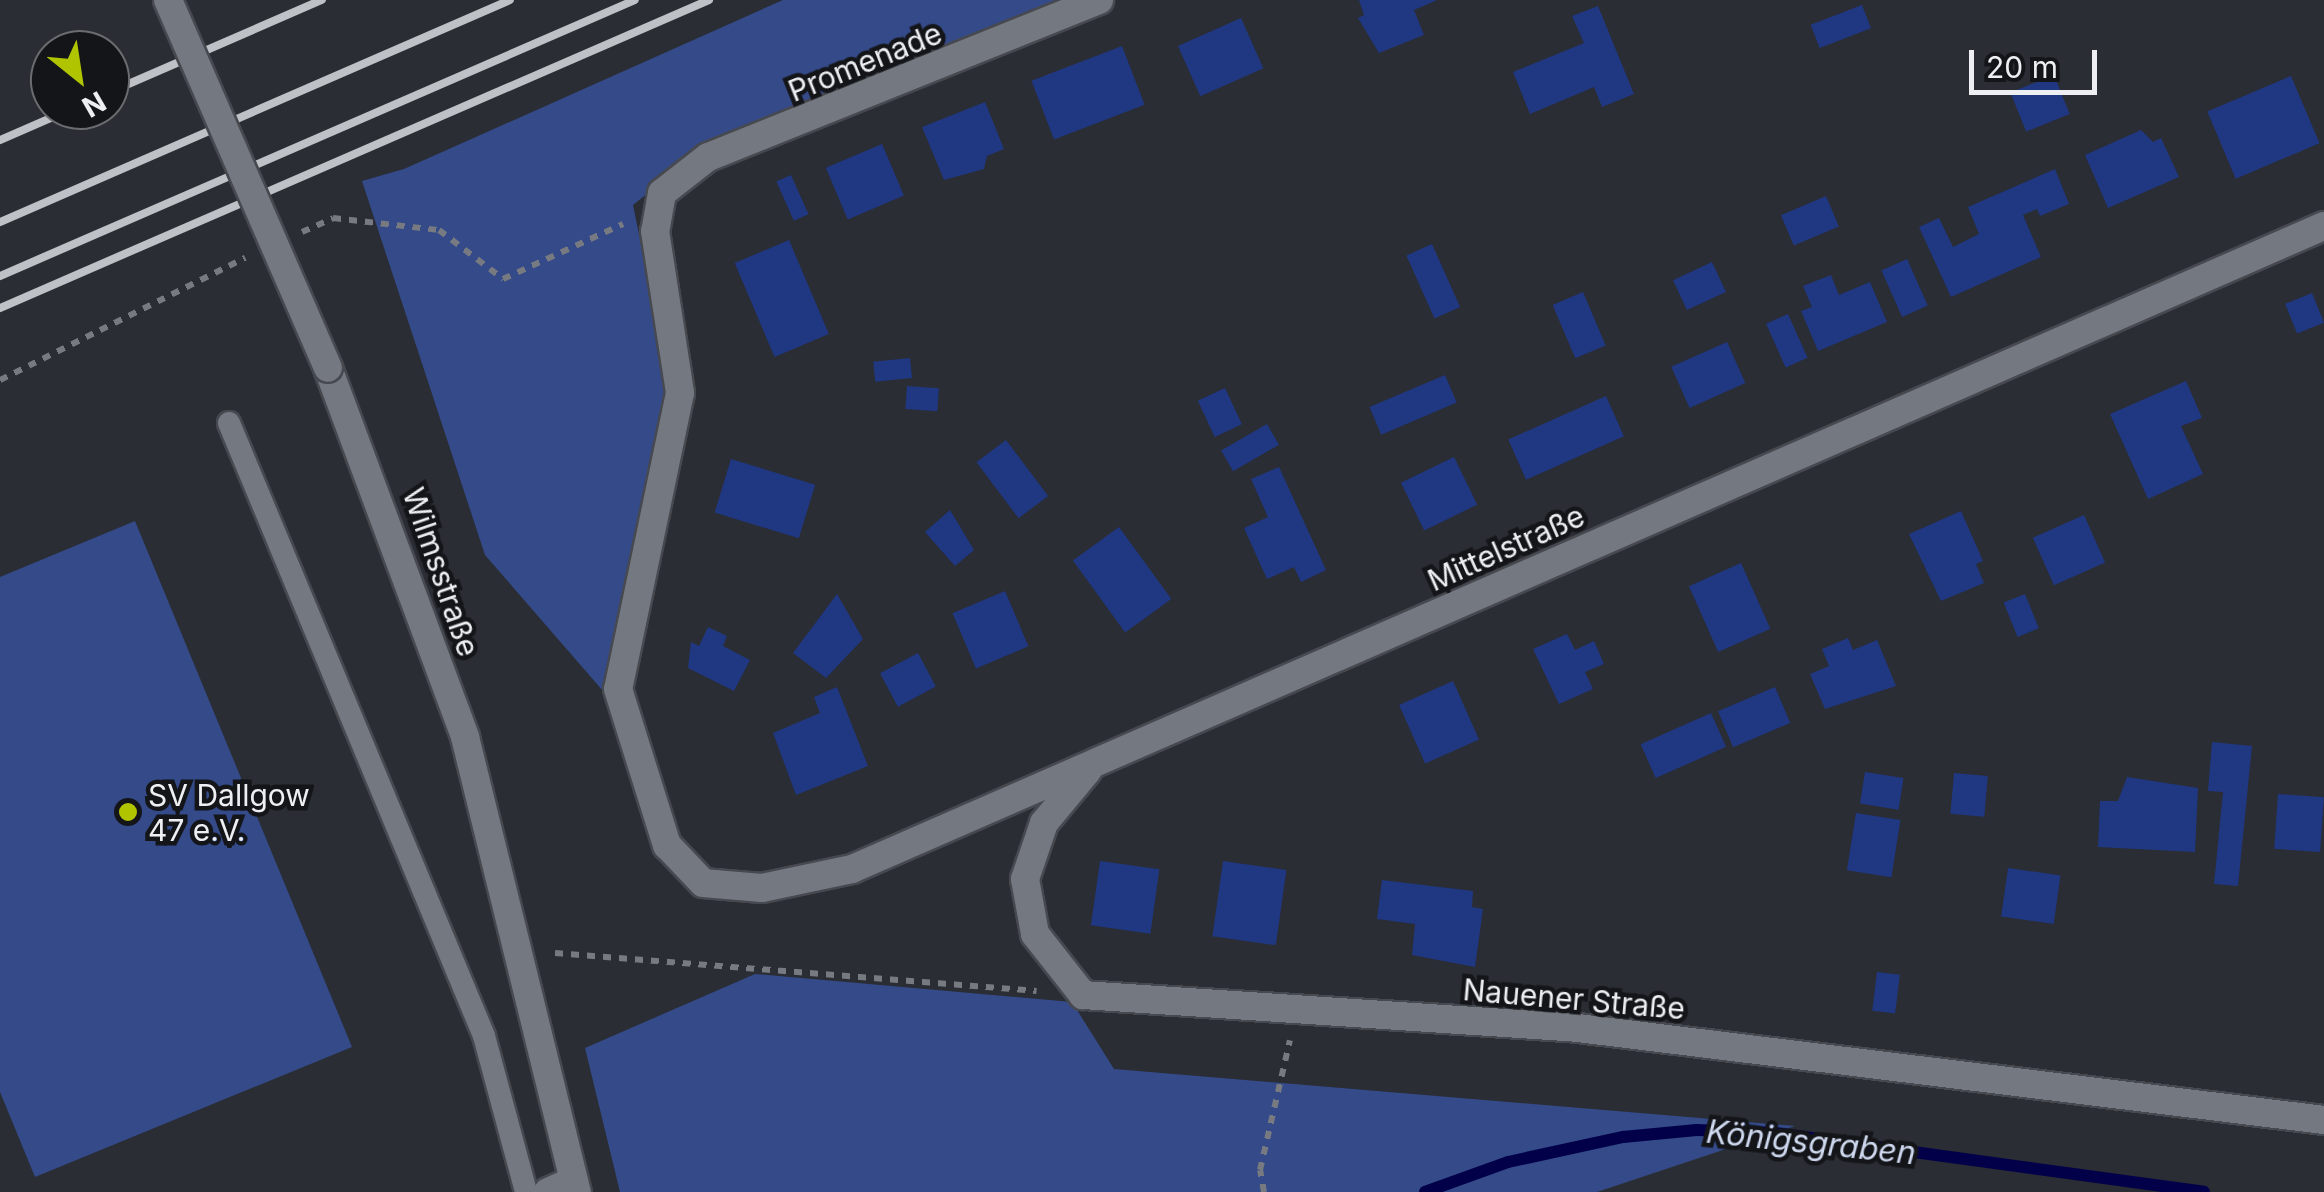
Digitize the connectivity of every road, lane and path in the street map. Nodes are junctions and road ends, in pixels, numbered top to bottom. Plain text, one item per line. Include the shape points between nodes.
1 (168, 0) edge
2 (1099, 0) edge
3 (662, 192) junction
4 (2324, 226) edge
5 (285, 240) dead end
6 (253, 254) dead end
7 (0, 380) edge
8 (229, 423) dead end
9 (1093, 764) junction
10 (555, 952) dead end
11 (1083, 994) junction
12 (1299, 1010) junction
13 (2324, 1120) edge
14 (566, 1188) edge
15 (526, 1192) edge
16 (1264, 1192) edge

1 - 14 street, Wilmsstraße, bridge via 328,368 464,737
2 - 3 street, Promenade via 822,117 708,157
3 - 5 path via 630,221 503,279 438,230 333,218
3 - 9 street, Mittelstraße via 655,232 680,393 618,689 667,845 703,883 762,888 852,869
4 - 9 street, Mittelstraße
6 - 7 path
8 - 15 lane via 484,1036
9 - 11 street via 1044,823 1025,879 1035,934
10 - 11 path
11 - 12 street, Nauener Straße
12 - 13 street, Nauener Straße via 1578,1028
12 - 16 path via 1260,1170

